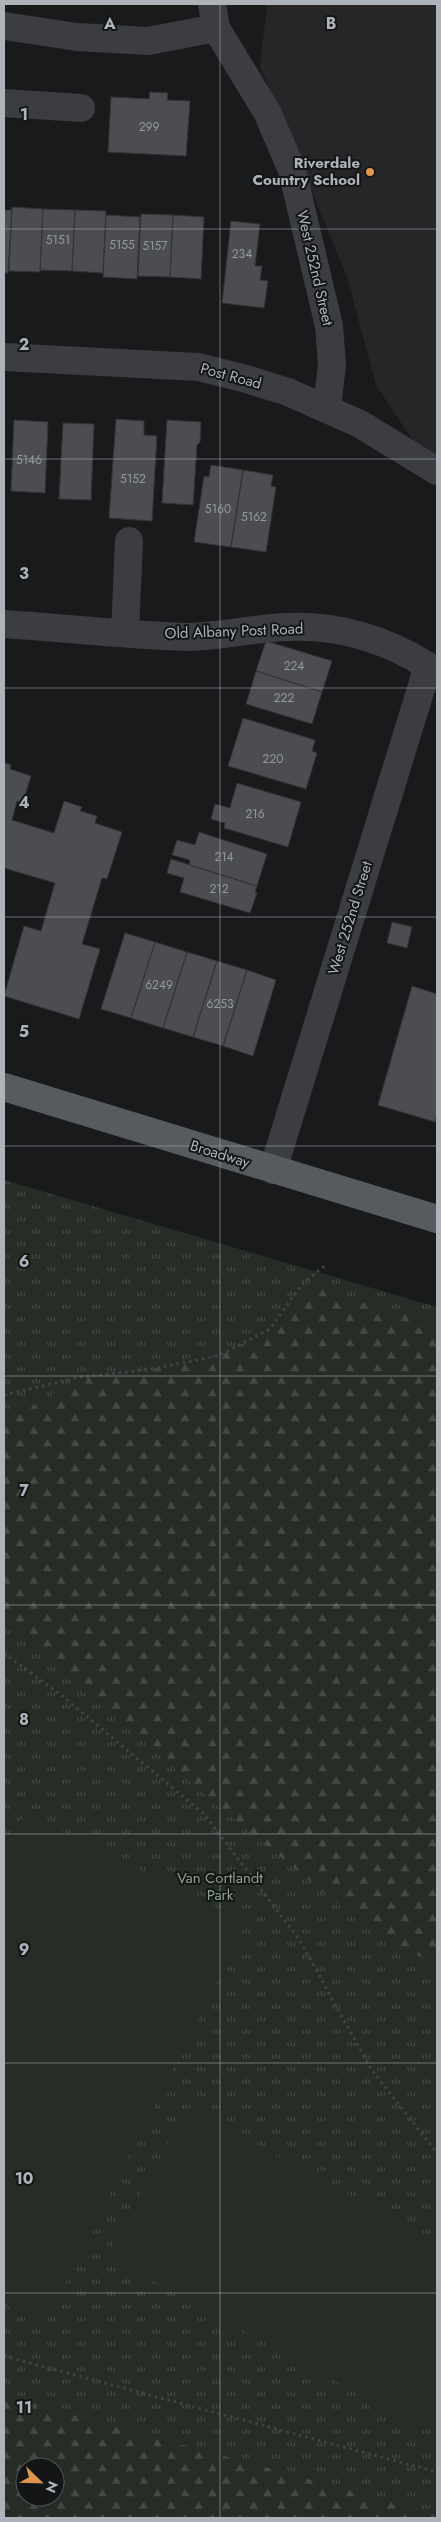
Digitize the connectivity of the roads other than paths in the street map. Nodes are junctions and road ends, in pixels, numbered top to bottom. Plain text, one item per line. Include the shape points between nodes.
1 (214, 16) edge
2 (4, 26) edge
3 (4, 103) edge
4 (81, 108) dead end
5 (4, 356) edge
6 (326, 408) junction
7 (437, 471) edge
8 (129, 541) dead end
9 (4, 624) edge
10 (126, 632) junction
11 (428, 666) joint
12 (4, 1087) edge
13 (273, 1170) junction
14 (437, 1219) edge

1 - 2 street via 148,42 77,37
1 - 6 street, West 252nd Street via 266,112 292,170 329,326 332,365
3 - 4 street
5 - 6 street, Post Road via 198,367 288,392
6 - 7 street, Post Road via 395,443
8 - 10 street
9 - 10 street, Old Albany Post Road
10 - 11 street, Old Albany Post Road via 187,637 288,627 327,629 376,640 403,650
11 - 13 street, West 252nd Street
12 - 13 main road, Broadway
13 - 14 main road, Broadway

